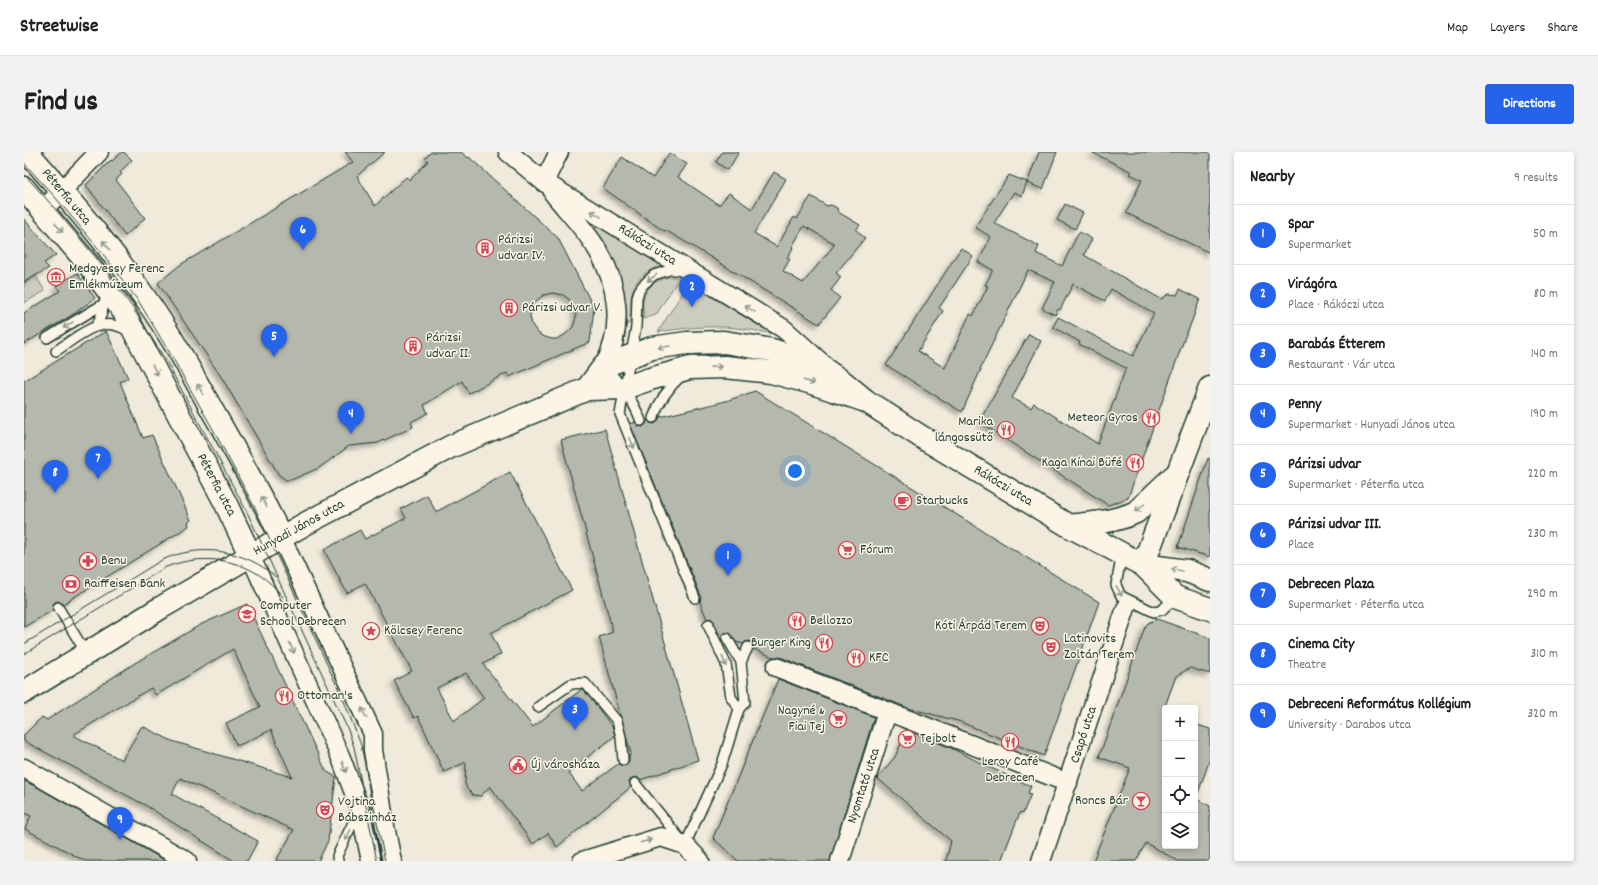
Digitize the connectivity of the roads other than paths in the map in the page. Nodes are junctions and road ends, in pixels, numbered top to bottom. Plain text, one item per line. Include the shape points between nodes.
1 (27, 152) edge
2 (99, 152) edge
3 (508, 152) edge
4 (559, 152) edge
5 (544, 182) junction
6 (24, 188) edge
7 (62, 191) junction
8 (44, 210) junction
9 (689, 272) junction
10 (99, 278) junction
11 (105, 303) junction
12 (97, 325) junction
13 (47, 338) dead end
14 (140, 341) junction
15 (56, 351) dead end
16 (630, 355) junction
17 (604, 366) junction
18 (690, 368) junction
19 (771, 372) joint
20 (843, 382) junction
21 (624, 388) junction
22 (1210, 388) edge
23 (587, 389) junction
24 (866, 401) junction
25 (653, 418) dead end
26 (641, 421) dead end
27 (1178, 472) junction
28 (1069, 526) junction
29 (281, 537) junction
30 (1122, 554) junction
31 (250, 555) junction
32 (1143, 565) junction
33 (1210, 580) edge
34 (1175, 597) junction
35 (695, 598) dead end
36 (58, 607) dead end
37 (1126, 608) dead end
38 (1210, 609) edge
39 (709, 624) dead end
40 (727, 638) dead end
41 (748, 647) dead end
42 (86, 653) junction
43 (741, 662) junction
44 (776, 667) dead end
45 (24, 692) edge
46 (538, 707) dead end
47 (739, 709) junction
48 (887, 712) junction
49 (623, 760) dead end
50 (24, 768) edge
51 (635, 783) dead end
52 (1068, 783) junction
53 (360, 809) junction
54 (685, 845) junction
55 (187, 861) edge
56 (338, 861) edge
57 (371, 861) edge
58 (392, 861) edge
59 (582, 861) edge
60 (700, 861) edge
61 (840, 861) edge
62 (1041, 861) edge

1 - 7 street, Péterfia utca
2 - 7 street
3 - 5 street, Rákóczi utca
4 - 5 street
9 -> 5 street, Rákóczi utca
5 - 17 street, Rákóczi utca via 591,240 609,274 615,300 616,332
6 - 8 street, Péterfia utca
7 - 8 street
29 -> 7 street, Péterfia utca via 265,503 150,305
8 -> 10 street, Péterfia utca
9 -> 16 lane via 661,272 643,285 637,297 636,327
20 -> 9 street, Rákóczi utca via 784,329
10 - 11 lane via 105,291
10 - 14 street, Péterfia utca via 124,312
11 - 12 lane
11 -> 13 lane
12 - 14 lane via 106,323 122,326
12 - 15 lane
14 -> 31 street, Péterfia utca via 231,513
16 - 17 street
20 -> 16 street, Rákóczi utca via 816,364 772,350 724,342 687,343 652,348
16 - 21 lane
17 - 21 lane
17 - 23 street
18 -> 19 street, Hunyadi János utca via 725,367
18 - 21 street, Hunyadi János utca
18 - 25 lane via 663,396
19 -> 24 street, Rákóczi utca
20 - 24 street, Rákóczi utca
21 - 23 street, Hunyadi János utca
21 - 26 lane
21 -> 35 lane via 620,414
22 - 27 street
23 - 29 street, Hunyadi János utca via 450,447
24 - 28 street, Rákóczi utca
27 -> 28 street via 1130,515 1109,521
27 - 32 street
28 - 30 street, Rákóczi utca
29 - 31 street, Hunyadi János utca
58 -> 29 street, Péterfia utca via 373,750 373,734
30 - 32 street, Rákóczi utca
30 -> 34 lane via 1116,585 1121,596 1154,612 1162,610
31 - 42 street, Hunyadi János utca
31 -> 53 street, Péterfia utca via 341,758
33 -> 32 street via 1187,572
32 - 34 street
34 - 38 street
36 - 42 lane
37 - 52 street, Csapó utca
39 -> 47 lane via 726,664 731,697
40 - 43 lane
41 - 43 lane
42 - 45 street, Hunyadi János utca
43 - 47 lane via 745,702
44 - 48 street
46 - 49 lane via 571,684 585,683 617,721
47 - 54 lane via 722,764
48 - 52 street
48 - 61 street, Nyomtató utca
50 - 55 street
51 - 54 lane
52 - 62 street, Csapó utca
53 -> 56 lane
53 - 57 street, Péterfia utca
59 -> 54 street via 661,837
54 - 60 street

